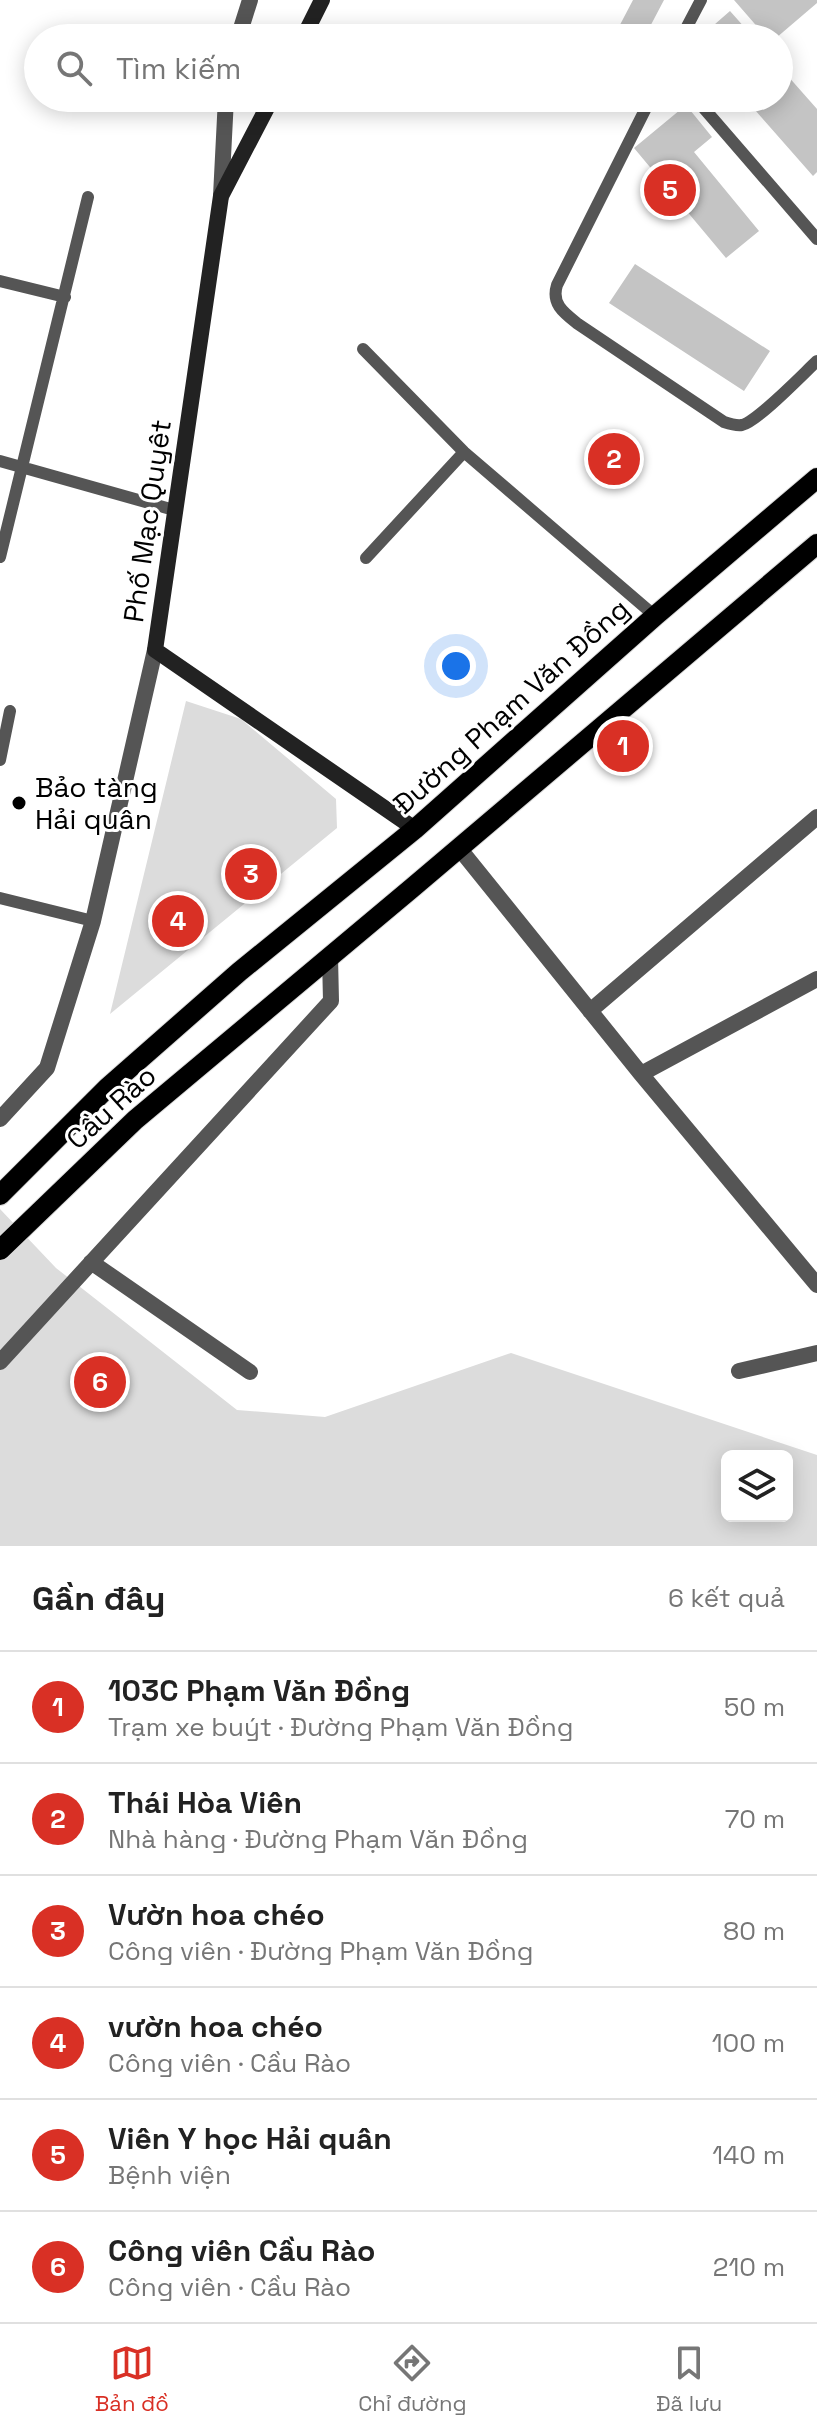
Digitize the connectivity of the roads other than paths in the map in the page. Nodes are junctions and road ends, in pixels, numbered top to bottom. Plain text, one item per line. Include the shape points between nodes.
1 (250, 0) edge
2 (322, 0) edge
3 (701, 0) edge
4 (242, 24) edge
5 (310, 24) edge
6 (688, 24) edge
7 (225, 112) edge
8 (265, 112) edge
9 (644, 112) edge
10 (707, 112) edge
11 (221, 196) junction
12 (88, 197) dead end
13 (817, 239) edge
14 (0, 281) edge
15 (65, 297) junction
16 (363, 349) dead end
17 (817, 361) edge
18 (464, 452) junction
19 (0, 461) edge
20 (22, 467) junction
21 (817, 478) edge
22 (174, 510) junction
23 (817, 544) edge
24 (0, 557) edge
25 (366, 558) dead end
26 (655, 616) junction
27 (155, 650) junction
28 (10, 711) dead end
29 (0, 760) edge
30 (817, 817) edge
31 (415, 829) junction
32 (459, 848) junction
33 (0, 898) edge
34 (93, 921) junction
35 (330, 957) junction
36 (239, 972) joint
37 (817, 979) edge
38 (590, 1011) junction
39 (641, 1074) junction
40 (0, 1119) edge
41 (0, 1195) edge
42 (0, 1250) edge
43 (91, 1262) junction
44 (817, 1285) edge
45 (817, 1353) edge
46 (0, 1362) edge
47 (739, 1371) dead end
48 (250, 1372) dead end

1 - 4 street
2 - 5 street
3 - 6 lane
7 - 11 street
8 - 11 street, Phố Mạc Quyêt
9 - 17 lane via 557,285 557,305 724,422 739,426
10 - 13 lane
11 - 22 street, Phố Mạc Quyêt
12 - 15 lane
14 - 15 lane
15 - 20 lane
16 - 18 lane
18 - 25 lane
18 - 26 lane
19 - 20 lane
20 - 22 lane
20 - 24 lane
21 - 26 main road, Đường Phạm Văn Đồng
22 - 27 street, Phố Mạc Quyêt
23 - 32 main road
26 - 31 main road, Đường Phạm Văn Đồng
27 - 31 street, Phố Mạc Quyêt
27 - 34 street
28 - 29 lane
30 - 38 street
31 - 36 main road, Đường Phạm Văn Đồng
32 - 35 main road
32 - 38 street
33 - 34 lane
34 - 40 street via 47,1068
35 - 42 main road, Cầu Rào via 135,1120
35 - 43 street via 331,1001
36 - 41 main road, Cầu Rào via 107,1088
37 - 39 street
38 - 39 street
39 - 44 street
43 - 46 street
43 - 48 street
45 - 47 street

